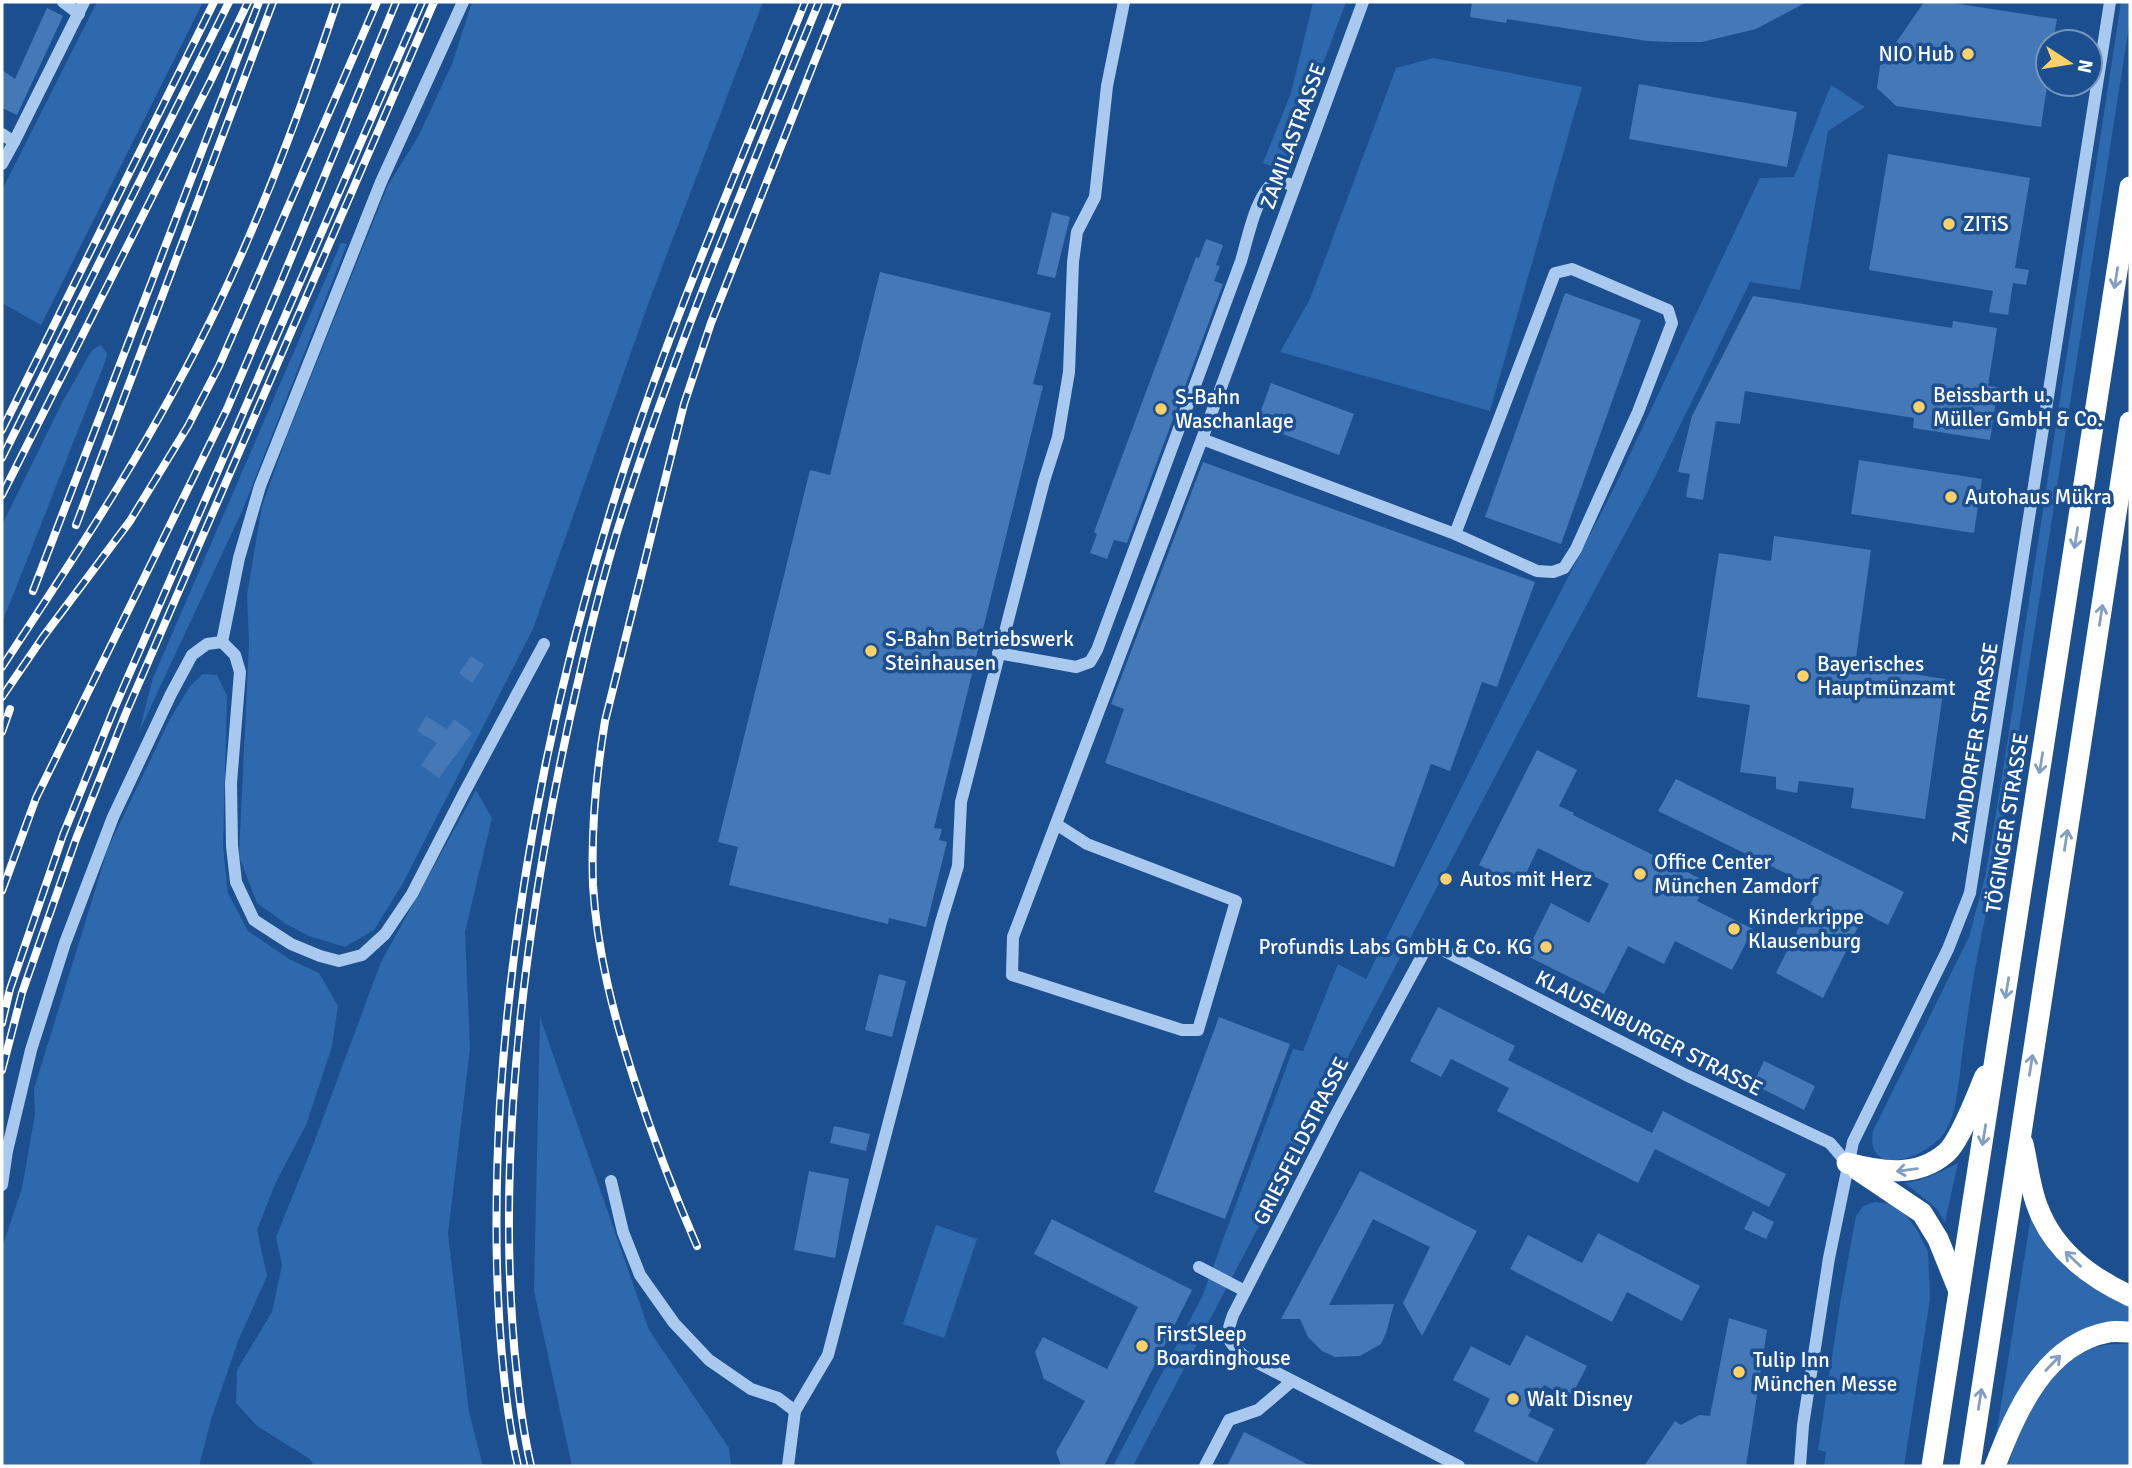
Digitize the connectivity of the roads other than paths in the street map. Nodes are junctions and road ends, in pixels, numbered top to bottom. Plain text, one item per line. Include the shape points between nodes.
1 (63, 2) edge
2 (463, 2) edge
3 (1124, 2) edge
4 (1363, 2) edge
5 (2110, 2) edge
6 (81, 8) edge
7 (2, 134) edge
8 (14, 142) junction
9 (2, 164) edge
10 (1295, 186) junction
11 (2130, 187) edge
12 (2130, 422) edge
13 (1202, 439) junction
14 (1455, 534) junction
15 (222, 642) junction
16 (544, 644) dead end
17 (999, 653) junction
18 (1056, 824) junction
19 (1429, 943) joint
20 (1998, 1043) junction
21 (2021, 1132) junction
22 (1847, 1163) junction
23 (611, 1181) dead end
24 (2, 1185) edge
25 (1199, 1268) dead end
26 (1245, 1291) junction
27 (1959, 1292) junction
28 (2130, 1296) edge
29 (2130, 1332) edge
30 (1292, 1381) junction
31 (795, 1411) junction
32 (788, 1466) edge
33 (1205, 1466) edge
34 (1459, 1466) edge
35 (1800, 1466) edge
36 (1932, 1466) edge
37 (1970, 1466) edge
38 (1995, 1466) edge

1 - 6 street
2 - 15 street via 382,182 260,485
3 - 17 street via 1107,86 1096,197 1077,232 1069,372 1058,437
4 - 10 street, ZAMILASTRASSE
5 - 22 street, ZAMDORFER STRASSE via 1970,893 1948,949 1861,1123
6 - 8 street
7 - 8 street
8 - 9 street
10 - 13 street, ZAMILASTRASSE
10 - 17 street via 1277,180 1260,200 1090,662 1076,667
11 -> 20 highway, TÖGINGER STRASSE
21 -> 12 highway
13 - 14 street
13 - 18 street, ZAMILASTRASSE
14 - 14 street via 1555,273 1572,269 1668,310 1672,323 1638,412 1577,549 1564,568 1537,571
15 - 16 street via 235,655 240,672 231,783 236,882 254,920 290,944 339,961 362,954 385,934 412,894
15 - 24 street via 207,644 192,655 113,817 31,1050
17 - 31 street via 961,802 958,866 828,1355
18 - 18 street, ZAMILASTRASSE via 1013,937 1012,975 1182,1030 1198,1030 1236,901 1087,844
19 - 22 street, KLAUSENBURGER STRASSE via 1830,1143
19 - 26 street, GRIESFELDSTRASSE
20 -> 22 highway via 1967,1119 1947,1153 1919,1169 1896,1172
20 -> 27 highway, TÖGINGER STRASSE
28 -> 21 highway via 2075,1263 2049,1233 2037,1207
37 -> 21 highway
22 - 27 highway via 1922,1213
22 - 35 street, ZAMDORFER STRASSE
23 - 31 street via 623,1232 640,1275 674,1323 709,1360 751,1389 778,1398
25 - 26 street
26 - 30 street, GRIESFELDSTRASSE via 1227,1331 1229,1343
27 - 36 highway, TÖGINGER STRASSE
38 -> 29 highway via 2030,1390 2057,1357 2109,1332
30 - 33 street via 1258,1410 1229,1420
30 - 34 street
31 - 32 street

